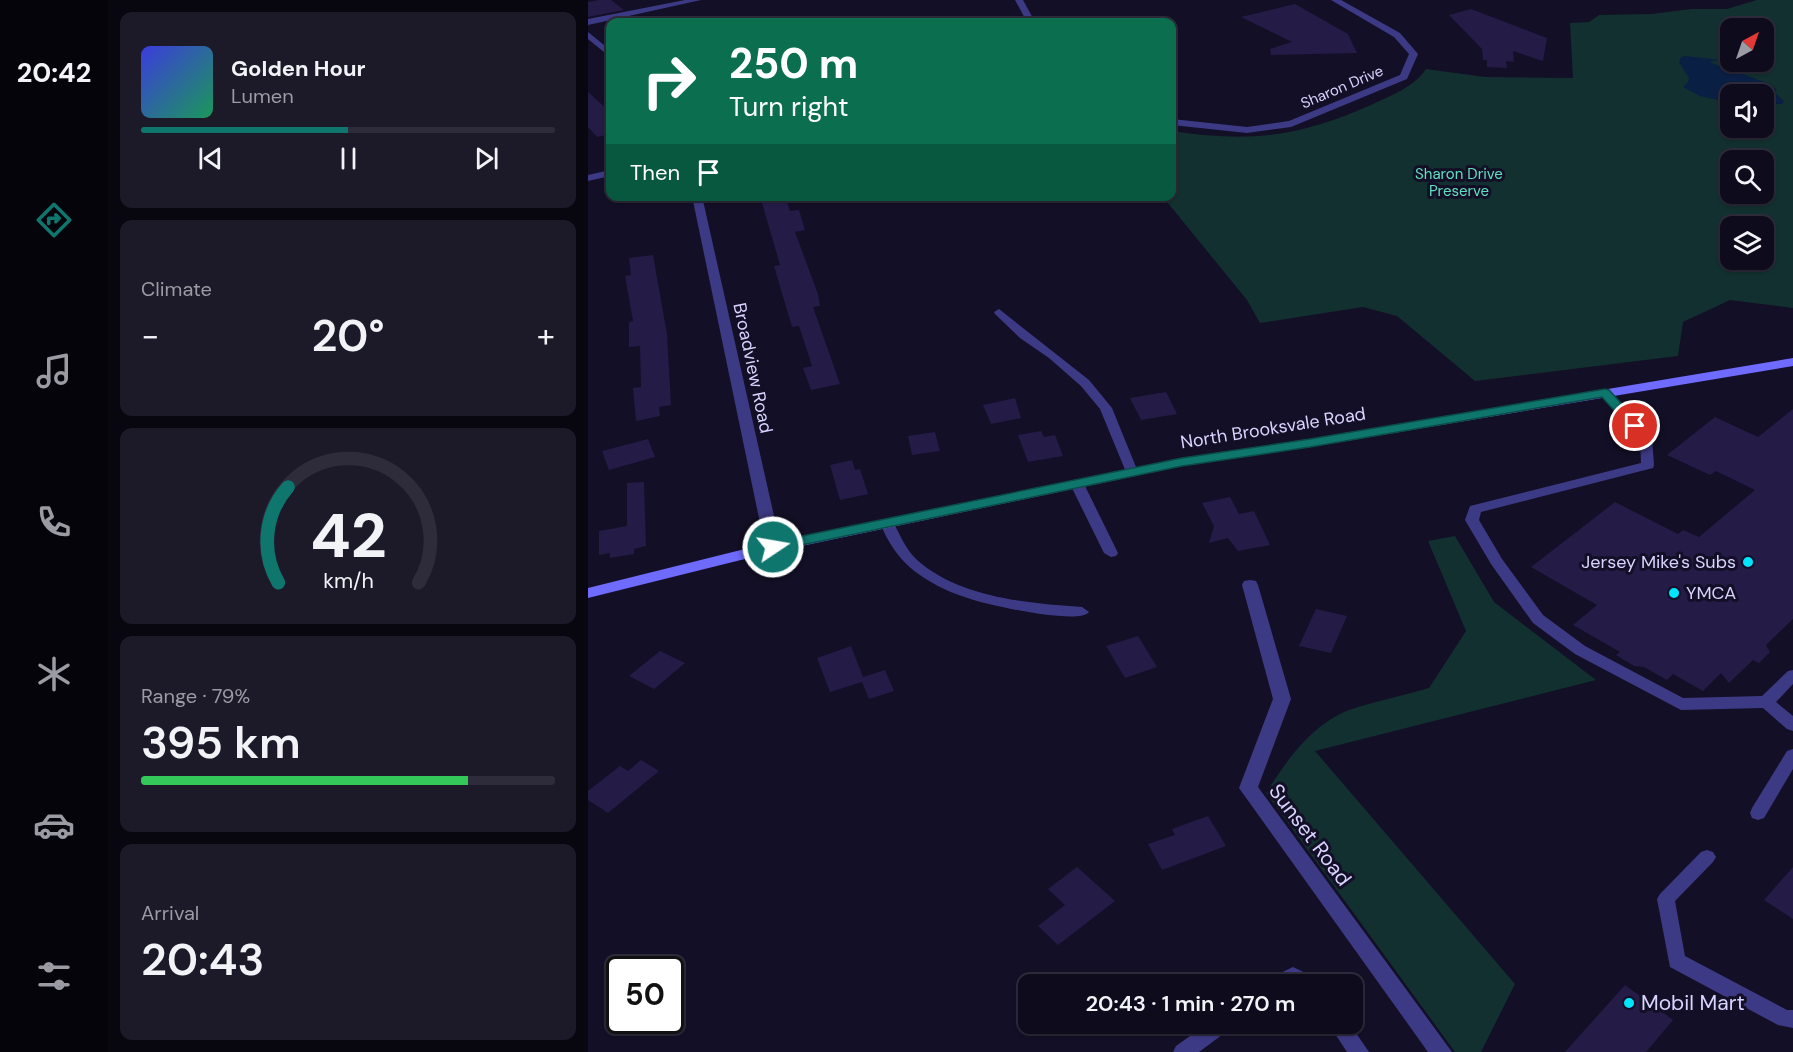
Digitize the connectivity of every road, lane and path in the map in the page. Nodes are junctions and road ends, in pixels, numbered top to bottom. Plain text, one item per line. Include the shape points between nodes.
1 (697, 0) edge
2 (1019, 0) edge
3 (1335, 0) edge
4 (606, 18) edge
5 (608, 18) edge
6 (1029, 18) edge
7 (588, 22) edge
8 (588, 35) edge
9 (606, 51) edge
10 (1176, 122) edge
11 (606, 174) edge
12 (588, 178) edge
13 (698, 201) edge
14 (999, 312) dead end
15 (1793, 362) edge
16 (1605, 393) junction
17 (1132, 472) junction
18 (1077, 484) junction
19 (887, 523) junction
20 (773, 547) junction
21 (1111, 553) dead end
22 (1250, 585) dead end
23 (588, 593) edge
24 (1082, 612) dead end
25 (1793, 675) edge
26 (1766, 702) junction
27 (1793, 725) edge
28 (1793, 755) edge
29 (1758, 813) dead end
30 (1707, 857) dead end
31 (1793, 1019) edge
32 (1208, 1034) edge
33 (1346, 1034) edge
34 (1183, 1052) edge
35 (1359, 1052) edge
36 (1441, 1052) edge

1 - 5 street
2 - 6 street
3 - 10 street, Sharon Drive via 1397,35 1413,54 1404,77 1291,124 1247,130
4 - 7 street
8 - 9 street
11 - 12 street
13 - 20 street, Broadview Road
14 - 17 lane via 1085,383 1106,408
15 - 16 main road, North Brooksvale Road
16 - 17 main road, North Brooksvale Road
16 - 26 lane via 1646,438 1648,465 1475,509 1472,520 1538,619 1580,650 1681,704
17 - 18 main road, North Brooksvale Road
18 - 19 main road, North Brooksvale Road
18 - 21 lane
19 - 20 main road, North Brooksvale Road
19 - 24 lane via 896,544 910,561 952,588 1058,611
20 - 23 main road, North Brooksvale Road
22 - 36 street, Sunset Road via 1282,699 1248,788
25 - 26 lane
26 - 27 lane
28 - 29 lane
30 - 31 lane via 1666,899 1677,961 1785,1019
32 - 34 lane
33 - 35 lane

